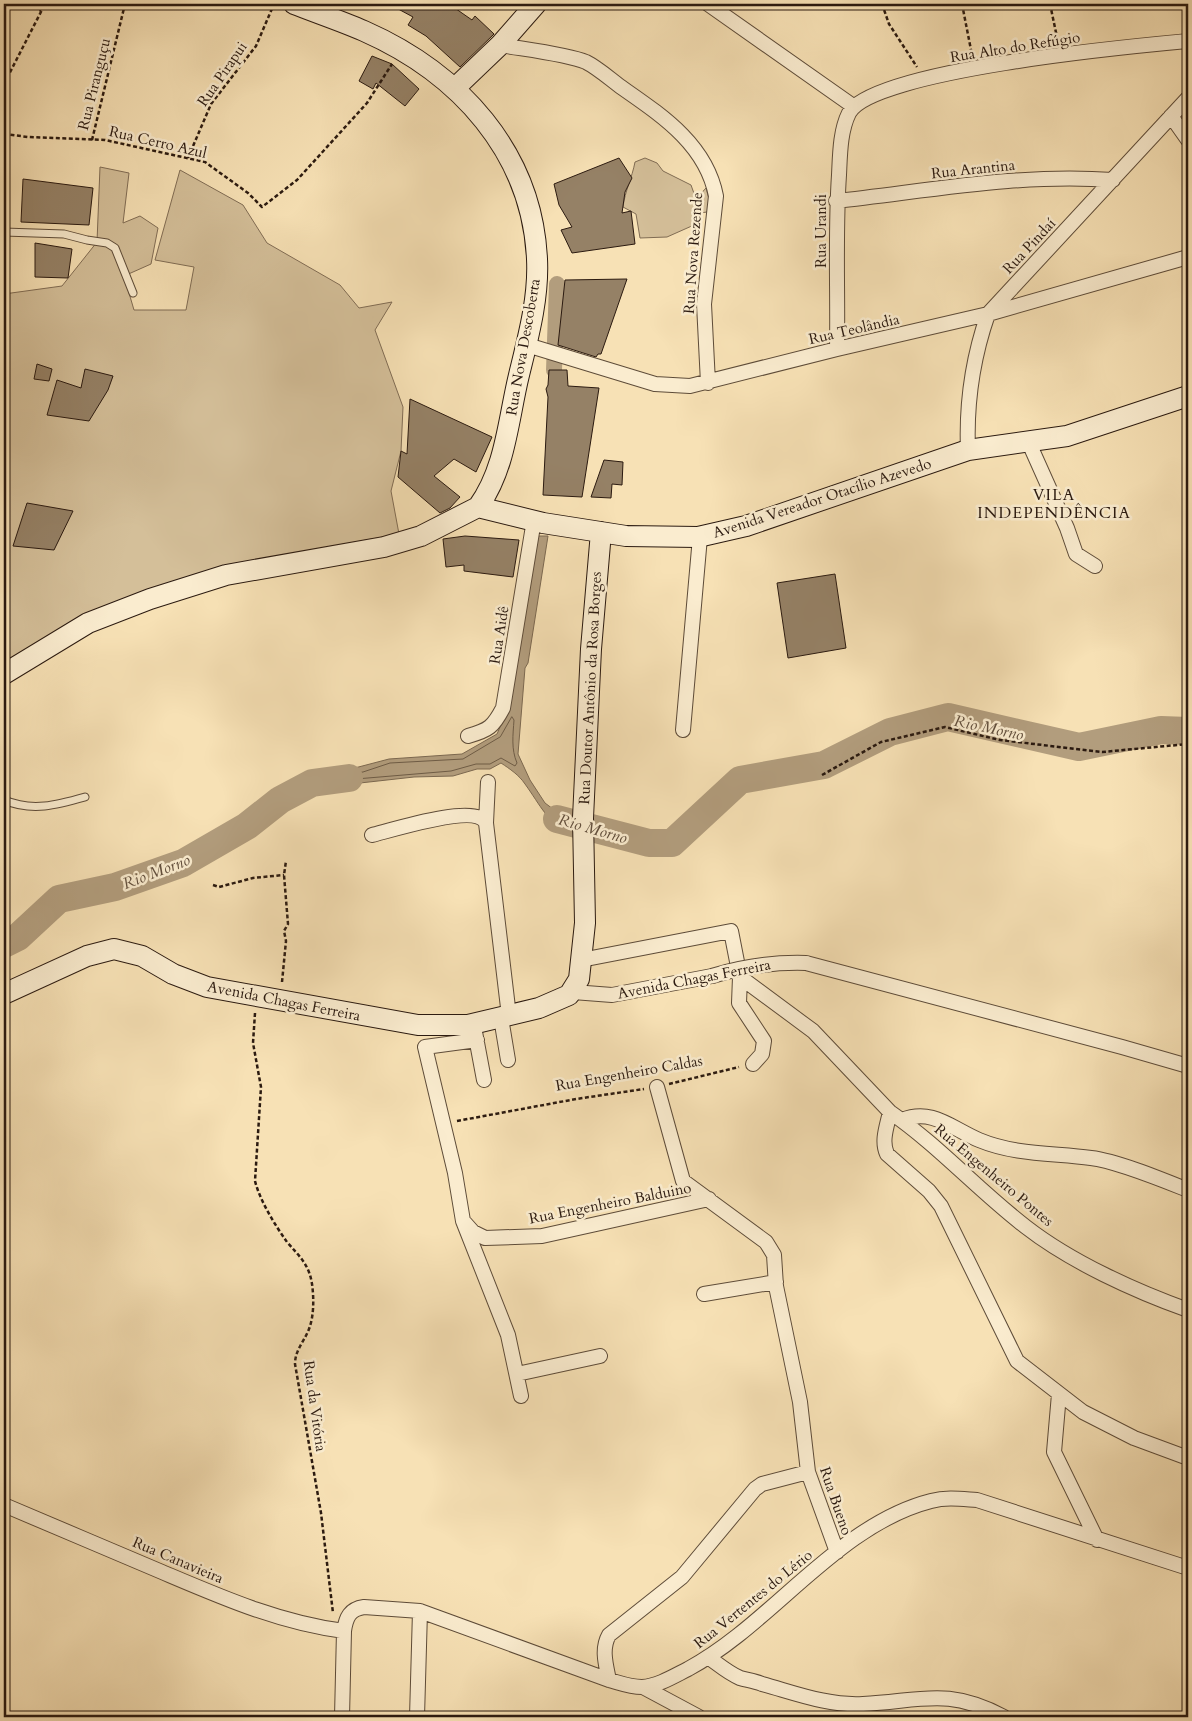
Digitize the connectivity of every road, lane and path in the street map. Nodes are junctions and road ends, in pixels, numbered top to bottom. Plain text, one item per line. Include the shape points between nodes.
1 (28, 4) edge
2 (45, 4) edge
3 (125, 4) edge
4 (274, 4) edge
5 (294, 4) edge
6 (536, 4) edge
7 (708, 4) edge
8 (882, 4) edge
9 (962, 4) edge
10 (1050, 4) edge
11 (41, 11) junction
12 (335, 11) edge
13 (1188, 41) edge
14 (500, 45) junction
15 (400, 50) junction
16 (1062, 56) junction
17 (974, 69) junction
18 (924, 79) junction
19 (4, 84) edge
20 (455, 88) junction
21 (1188, 98) edge
22 (851, 110) junction
23 (1171, 116) junction
24 (4, 134) edge
25 (92, 140) junction
26 (1188, 140) edge
27 (188, 158) junction
28 (1113, 180) junction
29 (836, 201) junction
30 (4, 232) edge
31 (1188, 257) edge
32 (133, 293) dead end
33 (988, 314) junction
34 (527, 345) junction
35 (837, 349) junction
36 (708, 383) junction
37 (1188, 396) edge
38 (1029, 443) junction
39 (968, 450) junction
40 (478, 507) junction
41 (534, 520) junction
42 (601, 532) junction
43 (700, 537) junction
44 (1095, 566) dead end
45 (4, 674) edge
46 (683, 730) dead end
47 (468, 736) dead end
48 (1188, 744) edge
49 (822, 775) dead end
50 (488, 782) dead end
51 (85, 797) dead end
52 (4, 800) edge
53 (486, 823) junction
54 (372, 835) dead end
55 (286, 860) dead end
56 (284, 876) junction
57 (213, 885) dead end
58 (581, 960) junction
59 (740, 977) junction
60 (574, 992) junction
61 (4, 994) edge
62 (257, 996) junction
63 (278, 1000) junction
64 (505, 1017) junction
65 (475, 1032) junction
66 (508, 1060) dead end
67 (753, 1064) joint
68 (1188, 1066) edge
69 (484, 1080) dead end
70 (657, 1087) junction
71 (896, 1116) junction
72 (442, 1124) junction
73 (1188, 1190) edge
74 (709, 1199) junction
75 (463, 1221) junction
76 (776, 1282) junction
77 (704, 1294) dead end
78 (1188, 1310) edge
79 (600, 1356) dead end
80 (517, 1374) junction
81 (1059, 1394) junction
82 (521, 1396) dead end
83 (1188, 1458) edge
84 (808, 1472) junction
85 (4, 1505) edge
86 (1096, 1540) junction
87 (837, 1552) junction
88 (1188, 1568) edge
89 (420, 1611) junction
90 (339, 1630) junction
91 (708, 1656) junction
92 (609, 1680) junction
93 (643, 1687) junction
94 (342, 1717) edge
95 (417, 1717) edge
96 (699, 1717) edge
97 (1004, 1717) edge

1 - 11 path
2 - 11 path
3 - 25 path, Rua Piranguçu
4 - 27 path, Rua Pirapui via 256,46 211,104
5 - 12 main road, Rua Nova Descoberta
6 - 14 main road
7 - 22 street
8 - 18 path via 889,24
9 - 17 path
10 - 16 path
11 - 19 path
12 - 15 main road, Rua Nova Descoberta
13 - 16 street, Rua Alto do Refúgio
14 - 20 main road
14 - 36 street, Rua Nova Rezende via 586,62 661,115 701,157 713,178 716,196 704,304
15 - 20 main road, Rua Nova Descoberta
15 - 27 path, Rua Cerro Azul via 367,103 297,180 262,207 205,162
16 - 17 street, Rua Alto do Refúgio
17 - 18 street, Rua Alto do Refúgio
18 - 22 street, Rua Alto do Refúgio via 876,94
20 - 34 main road, Rua Nova Descoberta via 494,131 522,183 530,207 538,261
21 - 23 street, Rua Pindaí
22 - 29 street, Rua Urandi via 843,132
23 - 26 street
23 - 28 street, Rua Pindaí
24 - 25 path, Rua Cerro Azul
25 - 27 path, Rua Cerro Azul
28 - 29 street, Rua Arantina via 1026,179
28 - 33 street, Rua Pindaí
29 - 35 street, Rua Urandi
30 - 32 lane via 64,234 107,243 115,248
31 - 33 street, Rua Teolândia
33 - 35 street, Rua Teolândia
33 - 39 street, Rua Pindaí via 971,374
34 - 36 street, Rua Teolândia via 655,384
34 - 40 main road, Rua Nova Descoberta via 500,462 489,491
35 - 36 street, Rua Teolândia
37 - 38 main road, Avenida Vereador Otacílio Azevedo via 1103,426
38 - 39 main road, Avenida Vereador Otacílio Azevedo
38 - 44 street via 1076,554
39 - 43 main road, Avenida Vereador Otacílio Azevedo via 746,526
40 - 41 main road, Avenida Vereador Otacílio Azevedo
40 - 45 main road via 422,536 384,547 226,575 150,598 88,624
41 - 42 main road, Avenida Vereador Otacílio Azevedo
41 - 47 street, Rua Aidê via 503,708 494,725
42 - 43 main road, Avenida Vereador Otacílio Azevedo
42 - 58 main road, Rua Doutor Antônio da Rosa Borges via 590,649 582,841 586,906
43 - 46 street
48 - 49 path via 1102,752 1000,740 945,727 881,742
50 - 53 street
51 - 52 lane via 49,807 18,806
53 - 54 street via 479,816 459,816
53 - 64 street
55 - 56 path
56 - 57 path via 253,878 219,887
56 - 63 path via 288,924 284,931 285,963
58 - 59 street via 731,931
58 - 60 main road, Rua Doutor Antônio da Rosa Borges
59 - 67 street via 739,1003 764,1041 762,1054
59 - 71 street, Rua Engenheiro Pontes via 813,1031
60 - 64 main road, Avenida Chagas Ferreira via 555,1002
60 - 68 street, Avenida Chagas Ferreira, bridge via 612,995 772,963 806,963
61 - 62 main road, Avenida Chagas Ferreira via 87,956 114,948 142,956 192,982
62 - 63 main road, Avenida Chagas Ferreira
62 - 90 path, Rua da Vitória via 253,1043 260,1087 255,1181 282,1233 308,1266 312,1284 313,1307 309,1329 298,1349 295,1364
63 - 65 main road, Avenida Chagas Ferreira
64 - 65 main road, Avenida Chagas Ferreira
64 - 66 street
65 - 69 street
65 - 72 street via 425,1047
67 - 70 path, Rua Engenheiro Caldas
70 - 72 path, Rua Engenheiro Caldas
70 - 74 street, Rua Bueno via 683,1181
71 - 73 street via 926,1115 980,1140 1011,1150 1093,1158
71 - 78 street, Rua Engenheiro Pontes via 1027,1228 1081,1262
71 - 81 street via 884,1135 884,1148 941,1206 1017,1361
72 - 75 street
74 - 75 street, Rua Engenheiro Balduino via 542,1236 485,1238 473,1232
74 - 76 street, Rua Bueno via 766,1242 774,1255
75 - 80 street via 508,1335
76 - 77 street
76 - 84 street, Rua Bueno via 800,1402
79 - 80 street
80 - 82 street
81 - 83 street via 1083,1412 1134,1438
81 - 86 street via 1054,1452
84 - 87 street, Rua Bueno
84 - 92 street via 762,1484 755,1489 682,1577 609,1636 604,1652
85 - 90 street, Rua Canavieira via 242,1605 291,1621
86 - 87 street, Rua Vertentes do Lério via 977,1500 952,1498 930,1501 885,1520
86 - 88 street, Rua Vertentes do Lério
87 - 91 street, Rua Vertentes do Lério
89 - 90 street, Rua Vertentes do Lério via 355,1608
89 - 92 street, Rua Vertentes do Lério
89 - 95 street
90 - 94 street
91 - 93 street, Rua Vertentes do Lério via 669,1678
91 - 97 street via 740,1678 830,1702 862,1704 924,1697 946,1698 969,1701
92 - 93 street, Rua Vertentes do Lério
93 - 96 street

